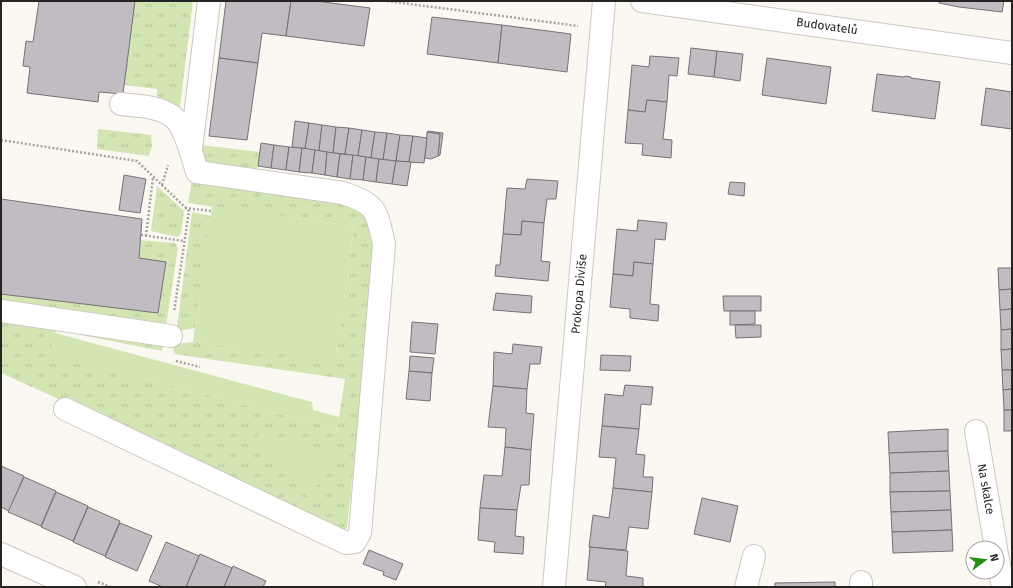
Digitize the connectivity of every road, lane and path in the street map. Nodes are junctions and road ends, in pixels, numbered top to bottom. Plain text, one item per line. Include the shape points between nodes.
1 (209, 1) edge
2 (386, 1) edge
3 (604, 1) edge
4 (642, 1) edge
5 (601, 29) junction
6 (1012, 54) edge
7 (121, 104) dead end
8 (1, 140) edge
9 (191, 152) junction
10 (153, 177) junction
11 (185, 208) junction
12 (211, 211) dead end
13 (141, 235) dead end
14 (146, 236) junction
15 (184, 241) junction
16 (1, 311) edge
17 (170, 336) joint
18 (65, 409) dead end
19 (976, 431) dead end
20 (995, 540) edge
21 (1, 554) edge
22 (754, 556) dead end
23 (75, 587) edge
24 (554, 587) edge
25 (746, 587) edge

1 - 9 street
2 - 5 path
3 - 5 street, Prokopa Diviše
4 - 6 street, Budovatelů
5 - 24 street, Prokopa Diviše
7 - 9 street via 162,111 173,116 181,125
8 - 10 path via 137,161
9 - 18 street via 197,172 343,193 370,205 378,217 384,244 360,533 355,542 346,543
10 - 11 path
10 - 14 path
11 - 12 path
11 - 15 path via 189,212
13 - 14 path
14 - 15 path
15 - 17 path
16 - 17 street
19 - 20 street, Na skalce
21 - 23 street
22 - 25 street

